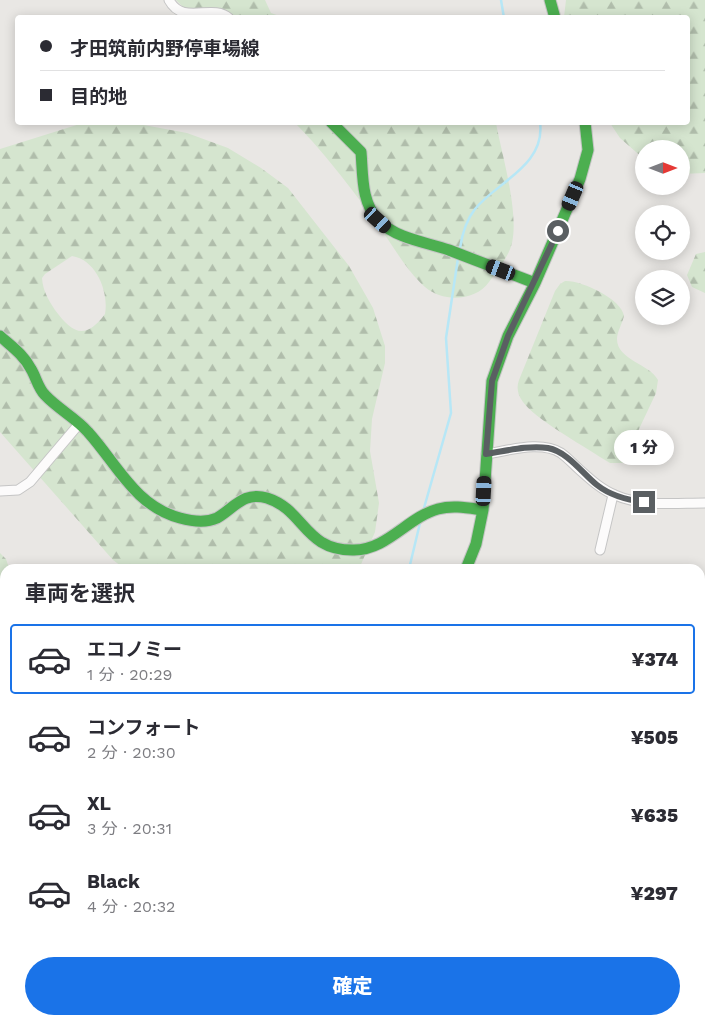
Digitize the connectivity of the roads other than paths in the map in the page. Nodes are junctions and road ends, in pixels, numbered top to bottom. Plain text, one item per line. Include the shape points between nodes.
1 (169, 0) edge
2 (550, 0) edge
3 (223, 15) edge
4 (554, 15) edge
5 (334, 125) edge
6 (585, 125) edge
7 (535, 283) junction
8 (0, 336) edge
9 (79, 424) junction
10 (486, 454) junction
11 (0, 491) edge
12 (613, 495) junction
13 (705, 503) edge
14 (483, 510) junction
15 (600, 550) dead end
16 (468, 564) edge

1 - 3 street via 175,9 183,13
2 - 4 street
5 - 7 street via 361,152 364,192 378,220 388,228 402,236
6 - 7 street via 588,150 580,179
7 - 10 street via 508,336 492,381
8 - 9 street via 30,366 46,396
9 - 11 street via 30,482 18,490
9 - 14 street via 136,495 150,505 187,520 211,520 244,497 265,497 280,503 305,532 324,546 335,550 358,550 381,543 419,517 448,507
10 - 12 street via 549,448 560,452
10 - 14 street
12 - 13 street via 630,501
12 - 15 street
14 - 16 street

